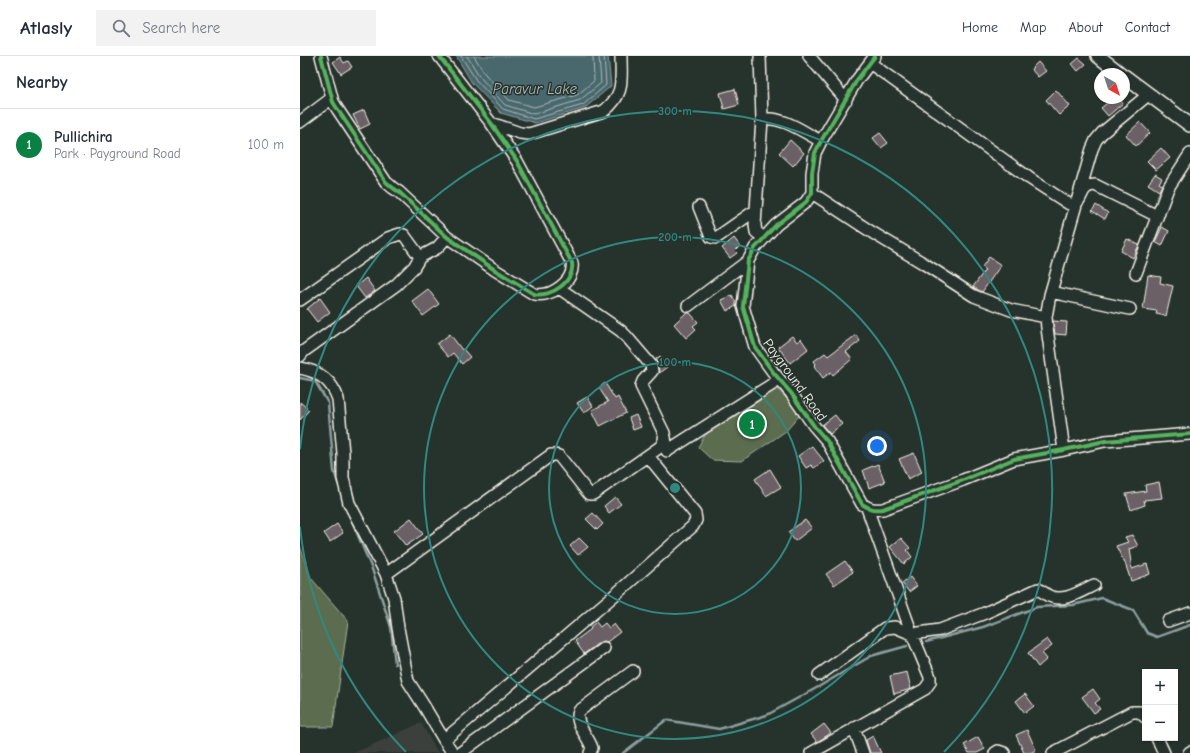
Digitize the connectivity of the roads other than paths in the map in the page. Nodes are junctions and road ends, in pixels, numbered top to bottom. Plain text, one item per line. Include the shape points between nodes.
1 (321, 56) edge
2 (439, 56) edge
3 (621, 56) edge
4 (760, 56) edge
5 (809, 56) edge
6 (1098, 56) edge
7 (872, 60) edge
8 (1113, 68) edge
9 (1130, 81) edge
10 (1148, 95) junction
11 (332, 98) junction
12 (846, 100) junction
13 (762, 118) junction
14 (300, 122) edge
15 (491, 123) junction
16 (1190, 125) edge
17 (821, 141) junction
18 (1190, 154) edge
19 (812, 193) junction
20 (1076, 203) junction
21 (699, 207) dead end
22 (756, 210) junction
23 (1159, 213) junction
24 (447, 237) junction
25 (764, 238) junction
26 (420, 257) junction
27 (748, 262) junction
28 (1136, 273) dead end
29 (559, 288) junction
30 (1051, 292) junction
31 (300, 300) edge
32 (688, 306) dead end
33 (1130, 308) dead end
34 (1046, 317) junction
35 (300, 356) edge
36 (300, 368) edge
37 (780, 380) junction
38 (1190, 434) edge
39 (665, 437) junction
40 (1064, 450) junction
41 (648, 456) junction
42 (868, 508) junction
43 (386, 574) junction
44 (1094, 585) dead end
45 (1190, 613) edge
46 (1168, 621) dead end
47 (912, 634) junction
48 (604, 648) dead end
49 (633, 671) dead end
50 (819, 675) dead end
51 (1142, 714) edge
52 (854, 728) junction
53 (444, 740) junction
54 (1158, 741) edge
55 (453, 753) edge
56 (460, 753) edge
57 (590, 753) edge
58 (811, 753) edge
59 (863, 753) edge
60 (995, 753) edge
61 (1004, 753) edge
62 (1053, 753) edge
63 (1164, 753) edge

1 - 11 street
2 - 15 street
3 - 15 street via 622,84 619,94 614,103 604,111 529,134
4 - 13 street
5 - 12 street
6 - 8 main road
7 - 12 street
7 - 20 street via 1029,178 1069,204
9 - 10 main road
10 - 16 main road
10 - 20 street via 1096,140
11 - 14 street
11 - 24 street via 345,122 386,182
12 - 17 street
13 - 17 street via 781,120
13 - 22 street
15 - 29 street via 517,161 572,263 570,278
17 - 19 street via 815,153
18 - 23 street via 1168,188
19 - 25 street, Payground Road via 806,202 776,225
19 - 34 street via 974,296 1011,310
20 - 23 street via 1080,200 1085,187 1095,185 1153,214
20 - 30 street
21 - 22 street via 712,237 716,238
22 - 25 street via 756,232
23 - 28 street
24 - 26 street via 438,248
24 - 29 street via 534,294 540,295
25 - 27 street, Payground Road
26 - 31 street via 404,235 388,238
26 - 35 street via 396,285
27 - 32 street
27 - 37 street, Payground Road via 743,306 755,346
29 - 39 street via 621,331 651,366 652,371 641,386
30 - 33 street
30 - 34 street
34 - 40 street
36 - 43 street via 325,379 335,390 338,399 343,478 349,503
37 - 39 street via 667,451
37 - 42 street, Payground Road via 827,441 857,497
38 - 40 street via 1105,441
39 - 41 street via 660,447
40 - 42 street via 1014,459 883,509
41 - 43 street via 593,494 589,494 559,456 551,455
41 - 53 street via 695,514 693,526
42 - 47 street
43 - 53 street via 394,598 408,681
44 - 47 street via 1061,599 1050,597 1038,589 940,630
45 - 46 street
47 - 50 street via 895,627 885,628
47 - 52 street via 930,682 925,689
48 - 56 street
49 - 57 street via 579,711 578,722 592,748
51 - 62 street via 1132,712
52 - 58 street
52 - 59 street
53 - 55 street
54 - 63 street
60 - 61 street

